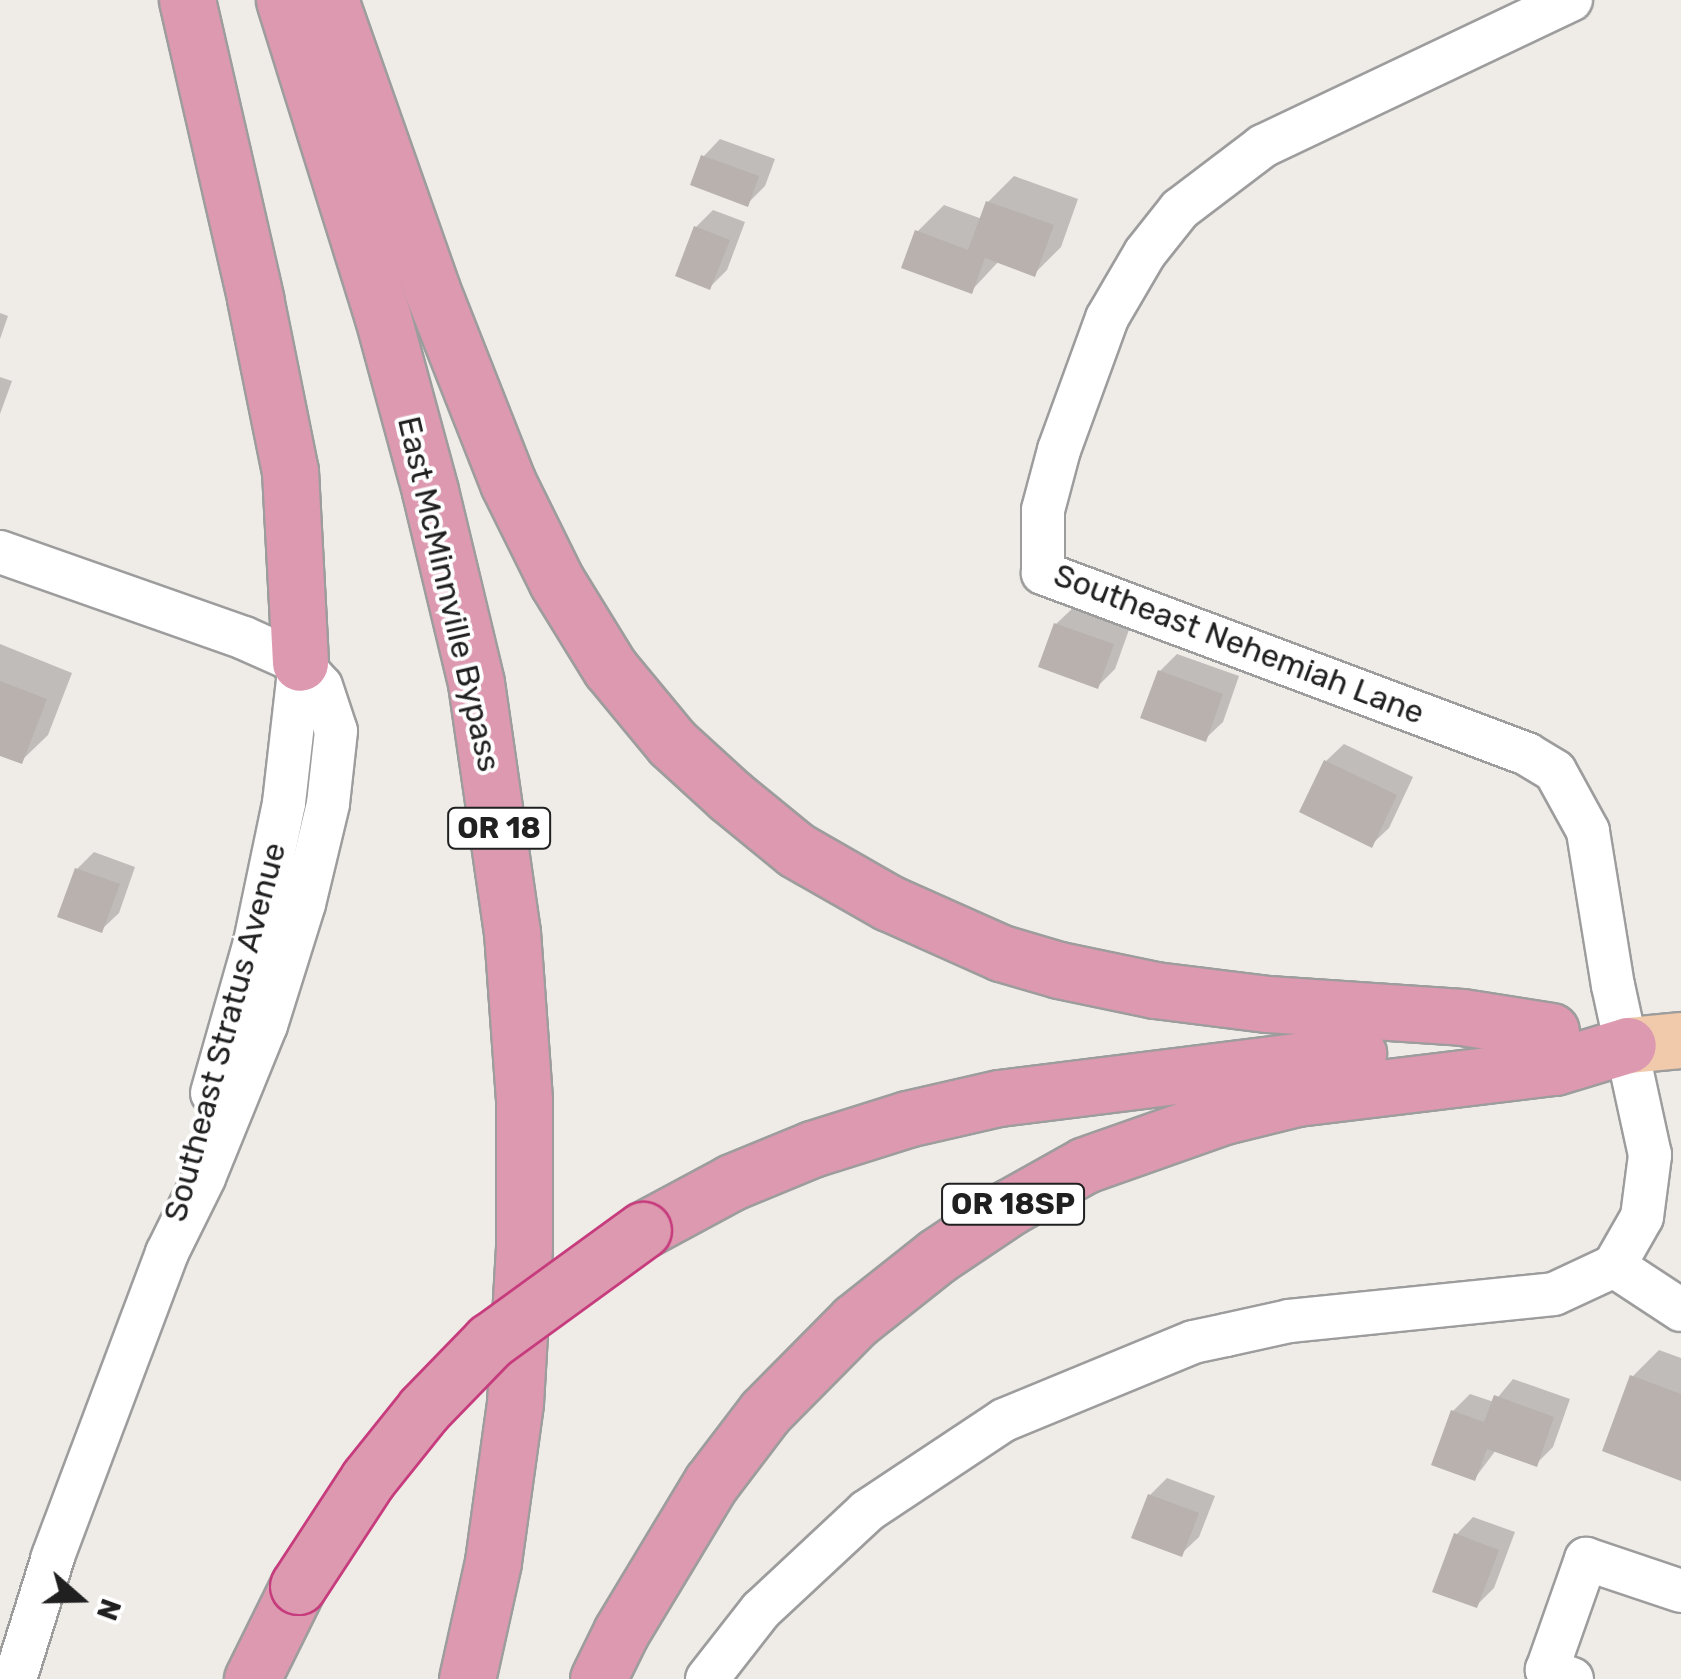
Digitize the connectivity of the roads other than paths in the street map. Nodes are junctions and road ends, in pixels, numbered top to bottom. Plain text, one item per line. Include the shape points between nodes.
1 (186, 0) edge
2 (284, 0) edge
3 (330, 0) edge
4 (1571, 0) edge
5 (0, 552) edge
6 (300, 663) junction
7 (1551, 1031) junction
8 (1655, 1042) edge
9 (1614, 1266) junction
10 (1681, 1310) edge
11 (1681, 1590) edge
12 (14, 1679) edge
13 (252, 1679) edge
14 (467, 1679) edge
15 (598, 1679) edge
16 (707, 1679) edge
17 (1572, 1679) edge

1 - 6 highway via 290,471
2 - 14 highway, East McMinnville Bypass / OR 18 via 430,490 476,683 512,932 524,1101 515,1403 493,1562
3 - 7 highway via 460,360 508,483 557,582 610,668 672,744 730,796 796,850 888,903 1001,953 1060,970 1249,1002 1462,1017
4 - 8 street, Southeast Nehemiah Lane via 1263,146 1180,210 1106,318 1043,510 1043,573 1527,754 1555,771 1588,831 1613,986
5 - 6 street
6 - 12 street, Southeast Stratus Avenue via 321,686 336,731 328,804 304,904 266,1025 167,1254
7 - 8 highway
7 - 13 highway, bridge via 1000,1098 812,1149 732,1182 644,1230 490,1341 424,1409 368,1479 298,1586
8 - 9 street via 1642,1218
8 - 15 highway, OR 18SP via 1555,1067 1297,1098 1242,1111 1085,1165 1010,1206 855,1322 766,1412 702,1497
9 - 10 street
9 - 16 street via 1554,1294 1289,1320 1193,1342 1004,1420 867,1511 761,1610
11 - 17 street via 1586,1559 1547,1670

